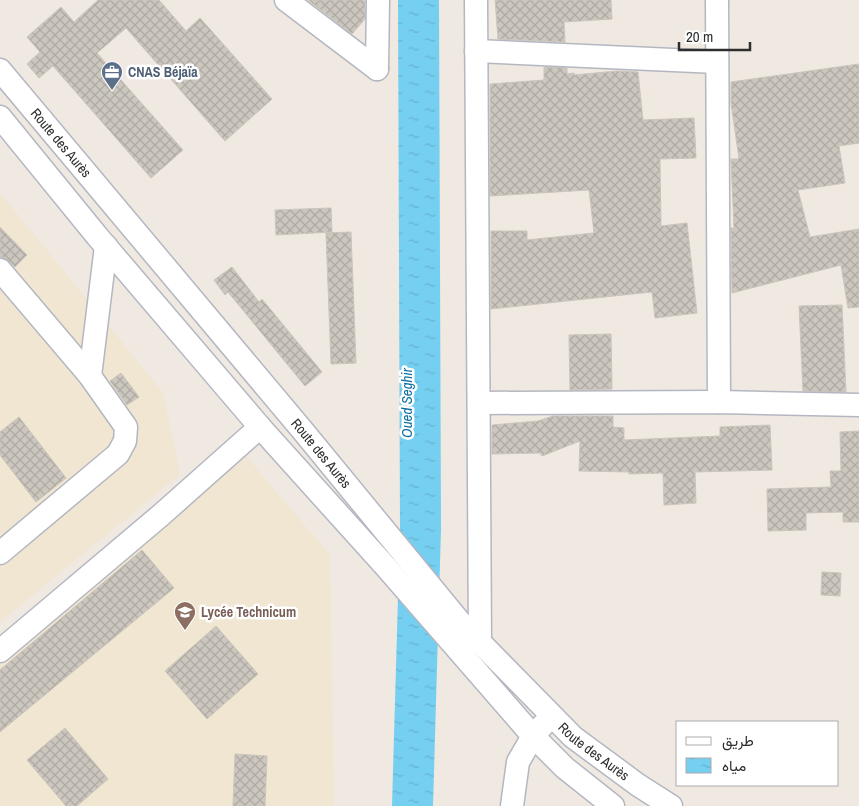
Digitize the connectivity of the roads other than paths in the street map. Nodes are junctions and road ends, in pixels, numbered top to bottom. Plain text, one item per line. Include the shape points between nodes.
1 (286, 0) edge
2 (378, 0) edge
3 (476, 0) edge
4 (717, 0) edge
5 (476, 51) junction
6 (717, 62) junction
7 (0, 70) edge
8 (0, 117) edge
9 (106, 246) junction
10 (0, 270) edge
11 (90, 376) junction
12 (719, 402) junction
13 (479, 403) junction
14 (859, 405) edge
15 (260, 427) junction
16 (0, 553) edge
17 (452, 628) junction
18 (480, 643) junction
19 (0, 651) edge
20 (552, 716) junction
21 (532, 736) junction
22 (512, 806) edge
23 (613, 806) edge
24 (671, 806) edge

1 - 2 street via 377,69
3 - 5 street
4 - 6 street
5 - 6 street
5 - 13 street
6 - 12 street
7 - 17 street, Route des Aurès via 372,515
8 - 9 street, Route des Aurès
9 - 11 street
9 - 15 street, Route des Aurès
10 - 11 street
11 - 16 street via 126,427 125,441 118,454
12 - 13 street
12 - 14 street
13 - 18 street
15 - 17 street, Route des Aurès via 356,533
15 - 19 street
17 - 18 street, Route des Aurès
17 - 21 street, Route des Aurès
18 - 20 street, Route des Aurès
20 - 21 street
20 - 24 street, Route des Aurès via 573,737 638,786
21 - 22 street via 518,762
21 - 23 street, Route des Aurès via 565,768

